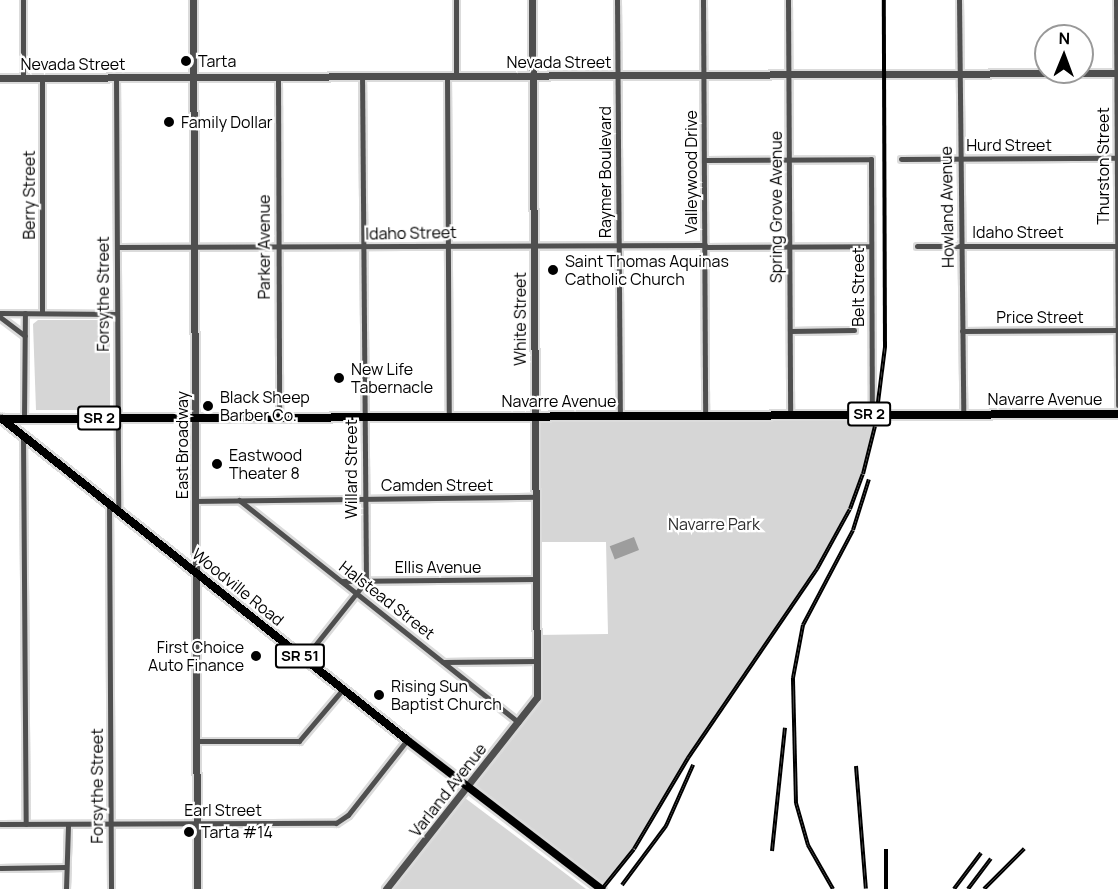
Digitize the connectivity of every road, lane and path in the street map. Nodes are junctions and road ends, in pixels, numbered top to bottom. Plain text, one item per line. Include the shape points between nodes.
1 (23, 0) edge
2 (193, 0) edge
3 (456, 0) edge
4 (532, 0) edge
5 (617, 0) edge
6 (703, 0) edge
7 (788, 0) edge
8 (959, 0) edge
9 (1116, 0) edge
10 (1117, 73) edge
11 (789, 74) junction
12 (959, 74) junction
13 (532, 75) junction
14 (618, 75) junction
15 (704, 75) junction
16 (278, 76) junction
17 (362, 76) junction
18 (447, 76) junction
19 (456, 76) junction
20 (116, 77) junction
21 (193, 77) junction
22 (0, 78) edge
23 (23, 78) junction
24 (42, 78) junction
25 (960, 158) junction
26 (1117, 158) edge
27 (901, 159) dead end
28 (704, 160) junction
29 (789, 160) junction
30 (533, 245) junction
31 (619, 245) junction
32 (448, 246) junction
33 (705, 246) junction
34 (789, 246) junction
35 (871, 246) junction
36 (917, 246) dead end
37 (961, 246) junction
38 (1118, 246) edge
39 (278, 247) junction
40 (363, 247) junction
41 (117, 248) junction
42 (194, 248) junction
43 (25, 313) junction
44 (42, 313) junction
45 (117, 314) junction
46 (0, 315) edge
47 (854, 330) dead end
48 (1118, 330) edge
49 (790, 331) junction
50 (962, 331) junction
51 (25, 336) junction
52 (1118, 405) edge
53 (872, 414) junction
54 (963, 414) junction
55 (1118, 414) edge
56 (705, 415) junction
57 (790, 415) junction
58 (534, 416) junction
59 (620, 416) junction
60 (279, 417) junction
61 (364, 417) junction
62 (449, 417) junction
63 (1, 418) edge
64 (117, 418) junction
65 (195, 418) junction
66 (24, 419) junction
67 (23, 436) junction
68 (535, 497) junction
69 (365, 499) junction
70 (239, 500) junction
71 (195, 501) junction
72 (109, 503) junction
73 (118, 510) junction
74 (196, 571) junction
75 (536, 579) junction
76 (341, 581) junction
77 (366, 581) junction
78 (356, 593) junction
79 (304, 659) junction
80 (537, 661) junction
81 (443, 662) junction
82 (343, 689) junction
83 (530, 708) joint
84 (518, 722) junction
85 (407, 740) junction
86 (196, 741) junction
87 (468, 787) junction
88 (197, 823) junction
89 (0, 824) edge
90 (26, 824) junction
91 (68, 824) junction
92 (111, 824) junction
93 (66, 867) junction
94 (0, 868) edge
95 (66, 889) edge
96 (111, 889) edge
97 (197, 889) edge
98 (387, 889) edge
99 (601, 889) edge

1 - 23 street
2 - 21 street, East Broadway
3 - 19 street
4 - 13 street, White Street
5 - 14 street, Raymer Boulevard
6 - 15 street, Valleywood Drive
7 - 11 street, Spring Grove Avenue
8 - 12 street, Howland Avenue
9 - 10 street, Thurston Street
10 - 12 street, Nevada Street
10 - 26 street, Thurston Street
11 - 12 street, Nevada Street
11 - 15 street, Nevada Street
11 - 29 street, Spring Grove Avenue
12 - 25 street, Howland Avenue
13 - 14 street, Nevada Street
13 - 19 street, Nevada Street
13 - 30 street, White Street
14 - 15 street, Nevada Street
14 - 31 street, Raymer Boulevard
15 - 28 street, Valleywood Drive
16 - 17 street, Nevada Street
16 - 21 street, Nevada Street
16 - 39 street, Parker Avenue
17 - 18 street, Nevada Street
17 - 40 street, Willard Street
18 - 19 street, Nevada Street
18 - 32 street
20 - 21 street, Nevada Street
20 - 24 street, Nevada Street
20 - 41 street, Forsythe Street
21 - 42 street, East Broadway
22 - 23 street, Nevada Street
23 - 24 street, Nevada Street
24 - 44 street, Berry Street
25 - 26 street, Hurd Street
25 - 27 street, Hurd Street
25 - 37 street, Howland Avenue
26 - 38 street, Thurston Street
28 - 29 street
28 - 33 street, Valleywood Drive
29 - 34 street, Spring Grove Avenue
29 - 35 street, Belt Street via 871,159
30 - 31 street, Idaho Street
30 - 32 street, Idaho Street
30 - 58 street, White Street
31 - 33 street, Idaho Street
31 - 59 street, Raymer Boulevard
32 - 40 street, Idaho Street
32 - 62 street
33 - 34 street, Idaho Street
33 - 56 street, Valleywood Drive
34 - 35 street, Idaho Street
34 - 49 street, Spring Grove Avenue
35 - 53 street, Belt Street
36 - 37 street, Idaho Street
37 - 38 street, Idaho Street
37 - 50 street, Howland Avenue
38 - 48 street, Thurston Street
39 - 40 street, Idaho Street
39 - 42 street, Idaho Street
39 - 60 street, Parker Avenue
40 - 61 street, Willard Street
41 - 42 street, Idaho Street
41 - 45 street, Forsythe Street
42 - 65 street, East Broadway
43 - 44 street
43 - 46 street
43 - 51 street
44 - 45 street
45 - 64 street, Forsythe Street
46 - 51 street
47 - 49 street
48 - 50 street, Price Street
48 - 52 street, Thurston Street
49 - 57 street, Spring Grove Avenue
50 - 54 street, Howland Avenue
51 - 66 street
53 - 54 main road, Navarre Avenue / SR 2
53 - 57 main road, Navarre Avenue / SR 2
54 - 55 main road, Navarre Avenue / SR 2
56 - 57 main road, Navarre Avenue / SR 2
56 - 59 main road, Navarre Avenue / SR 2
58 - 59 main road, Navarre Avenue / SR 2
58 - 62 main road, Navarre Avenue / SR 2
58 - 68 street, White Street
60 - 61 main road, Navarre Avenue / SR 2
60 - 65 main road, Navarre Avenue / SR 2
61 - 62 main road, Navarre Avenue / SR 2
61 - 69 street, Willard Street
63 - 66 main road, Navarre Avenue / SR 2
63 - 67 main road, Woodville Road / SR 51
64 - 65 main road, Navarre Avenue / SR 2
64 - 66 main road, Navarre Avenue / SR 2
64 - 73 street, Forsythe Street
65 - 71 street, East Broadway
67 - 72 main road, Woodville Road / SR 51
67 - 90 street
68 - 69 street, Camden Street
68 - 75 street, White Street
69 - 70 street, Camden Street
69 - 77 street, Willard Street
70 - 71 street, Camden Street
70 - 76 street, Halstead Street
71 - 74 street, East Broadway
72 - 73 main road, Woodville Road / SR 51
72 - 92 street, Forsythe Street
73 - 74 main road, Woodville Road / SR 51
74 - 79 main road, Woodville Road / SR 51
74 - 86 street, East Broadway
75 - 77 street, Ellis Avenue
75 - 80 street, White Street
76 - 77 street, Ellis Avenue
76 - 78 street, Halstead Street
77 - 78 street
78 - 79 street
78 - 81 street, Halstead Street
79 - 82 main road, Woodville Road / SR 51
80 - 81 street
80 - 83 street, White Street via 537,697
81 - 84 street, Halstead Street
82 - 85 main road, Woodville Road / SR 51
82 - 86 street via 299,741
83 - 84 street, Varland Avenue
84 - 87 street, Varland Avenue
85 - 87 main road, Woodville Road / SR 51
85 - 88 street, Earl Street via 340,821
86 - 88 street, East Broadway
87 - 98 street, Varland Avenue
87 - 99 main road, Woodville Road / SR 51
88 - 92 street, Earl Street
88 - 97 street, East Broadway
89 - 90 street, Earl Street
90 - 91 street, Earl Street
91 - 92 street, Earl Street
91 - 93 street
92 - 96 street, Forsythe Street
93 - 94 street
93 - 95 street

